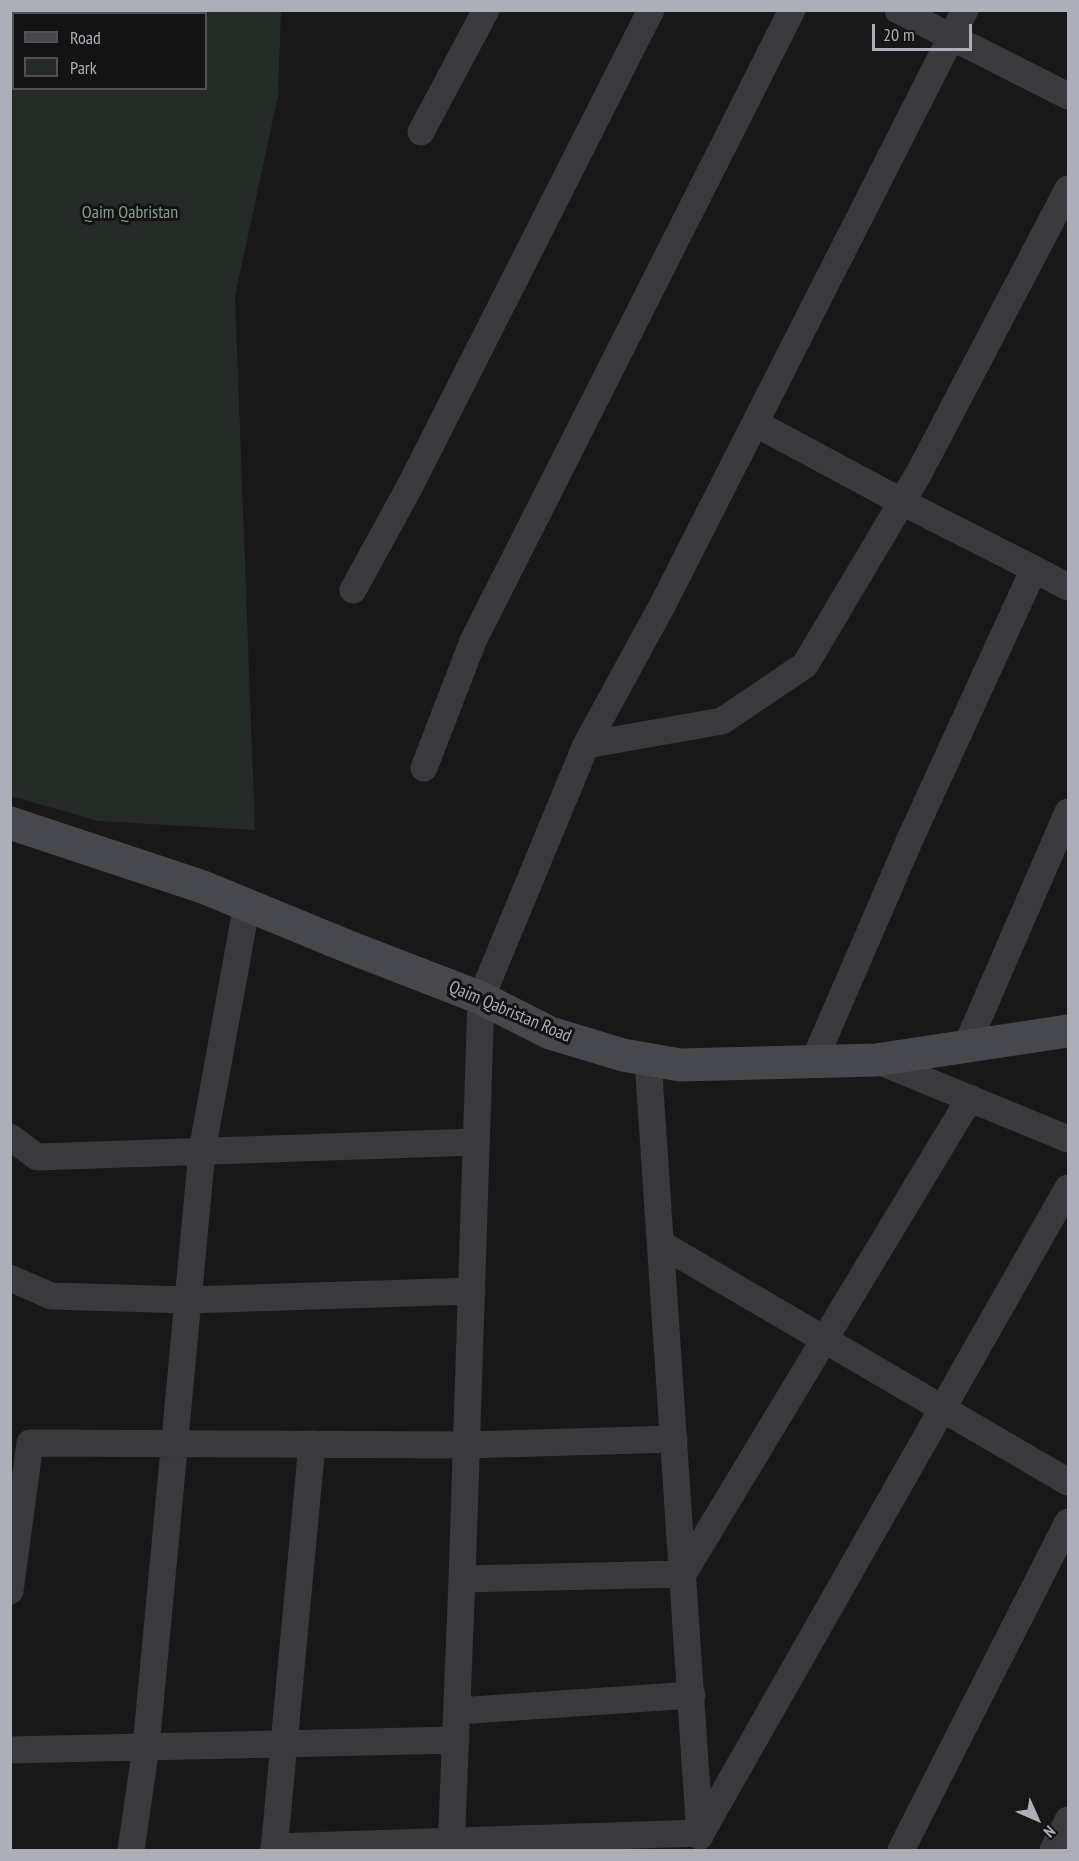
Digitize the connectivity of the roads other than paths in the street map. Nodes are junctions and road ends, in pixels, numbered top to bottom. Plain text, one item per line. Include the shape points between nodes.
1 (486, 10) edge
2 (651, 10) edge
3 (792, 10) edge
4 (898, 10) edge
5 (965, 10) edge
6 (952, 38) junction
7 (1068, 96) edge
8 (421, 132) dead end
9 (1068, 189) edge
10 (754, 423) junction
11 (902, 502) junction
12 (1034, 569) junction
13 (1068, 586) edge
14 (353, 590) dead end
15 (586, 745) junction
16 (424, 768) dead end
17 (1068, 812) edge
18 (10, 823) edge
19 (247, 904) junction
20 (481, 998) junction
21 (1068, 1032) edge
22 (966, 1047) junction
23 (648, 1060) junction
24 (876, 1060) junction
25 (814, 1061) junction
26 (970, 1098) junction
27 (10, 1137) edge
28 (1068, 1139) edge
29 (476, 1142) junction
30 (202, 1151) junction
31 (1068, 1188) edge
32 (661, 1244) junction
33 (10, 1278) edge
34 (472, 1291) junction
35 (188, 1300) junction
36 (825, 1340) junction
37 (943, 1408) junction
38 (674, 1438) junction
39 (174, 1443) junction
40 (312, 1444) junction
41 (467, 1445) junction
42 (1068, 1482) edge
43 (1068, 1522) edge
44 (683, 1574) junction
45 (462, 1579) junction
46 (10, 1591) edge
47 (692, 1695) junction
48 (458, 1711) junction
49 (456, 1740) junction
50 (284, 1744) junction
51 (146, 1747) junction
52 (10, 1750) edge
53 (1068, 1820) edge
54 (699, 1842) edge
55 (452, 1846) edge
56 (274, 1849) edge
57 (131, 1851) edge
58 (901, 1851) edge
59 (1053, 1851) edge

1 - 8 street
2 - 14 street via 410,486
3 - 16 street via 473,641
4 - 6 street
5 - 6 street
6 - 7 street
6 - 10 street
9 - 11 street
10 - 11 street
10 - 15 street via 663,604
11 - 12 street
11 - 15 street via 805,665 722,721
12 - 13 street
12 - 25 street
15 - 20 street
17 - 22 street
18 - 19 street, Qaim Qabristan Road
19 - 20 street, Qaim Qabristan Road
19 - 30 street
20 - 23 street, Qaim Qabristan Road via 550,1033
20 - 29 street
21 - 22 street, Qaim Qabristan Road
22 - 24 street, Qaim Qabristan Road
23 - 25 street, Qaim Qabristan Road via 681,1065
23 - 32 street
24 - 25 street, Qaim Qabristan Road
24 - 26 street
26 - 28 street
26 - 36 street
27 - 30 street via 37,1157
29 - 30 street
29 - 34 street
30 - 35 street
31 - 37 street
32 - 36 street
32 - 38 street
33 - 35 street via 51,1296
34 - 35 street
34 - 41 street
35 - 39 street
36 - 37 street
36 - 44 street
37 - 42 street
37 - 54 street
38 - 41 street
38 - 44 street
39 - 40 street
39 - 46 street via 30,1443
39 - 51 street
40 - 41 street
40 - 50 street
41 - 45 street
43 - 58 street
44 - 45 street
44 - 47 street
45 - 48 street
47 - 48 street
47 - 54 street
48 - 49 street
49 - 50 street
49 - 55 street
50 - 51 street
50 - 56 street
51 - 52 street
51 - 57 street
53 - 59 street
54 - 55 street
55 - 56 street

